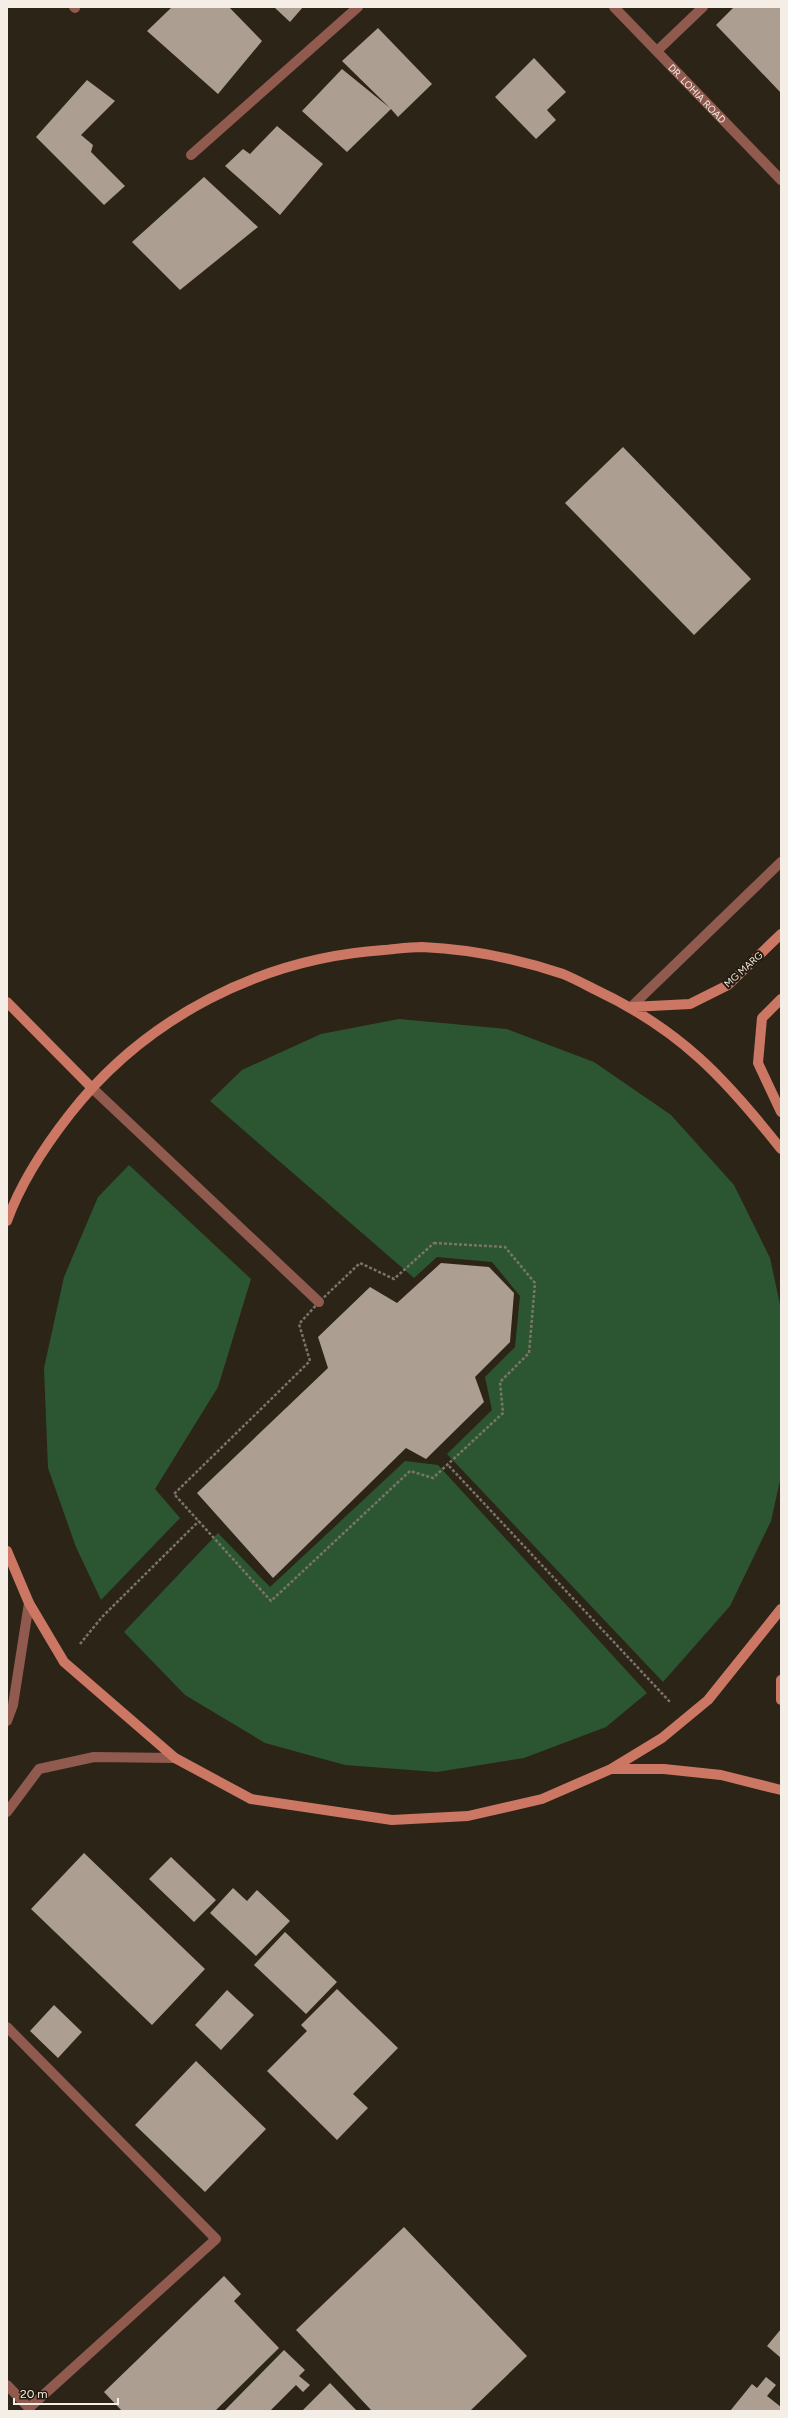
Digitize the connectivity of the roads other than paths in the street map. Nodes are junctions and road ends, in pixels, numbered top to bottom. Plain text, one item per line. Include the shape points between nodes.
1 (358, 7) edge
2 (614, 7) edge
3 (703, 7) edge
4 (657, 52) junction
5 (191, 155) dead end
6 (781, 180) edge
7 (781, 862) edge
8 (781, 934) edge
9 (781, 999) edge
10 (7, 1002) edge
11 (631, 1007) junction
12 (91, 1087) junction
13 (780, 1105) edge
14 (781, 1149) edge
15 (7, 1221) edge
16 (319, 1302) road end
17 (8, 1554) edge
18 (29, 1602) junction
19 (781, 1609) edge
20 (781, 1680) edge
21 (781, 1700) edge
22 (7, 1721) edge
23 (175, 1758) junction
24 (611, 1769) junction
25 (781, 1790) edge
26 (7, 1812) edge
27 (7, 2026) edge
28 (7, 2385) edge

1 - 5 street
2 - 4 street, DR. LOHIA ROAD
3 - 4 street
4 - 6 street, DR. LOHIA ROAD
7 - 11 street
8 - 11 main road, MG MARG via 728,985 690,1004
9 - 13 main road via 762,1018 758,1063
10 - 12 main road
11 - 12 main road via 565,975 494,955 421,947 347,952 276,969 208,998 146,1038
11 - 14 main road via 676,1037 717,1072
12 - 15 main road via 46,1144
12 - 16 street
17 - 18 main road
18 - 22 street via 13,1705
18 - 23 main road via 64,1662
19 - 24 main road via 708,1700 662,1738
20 - 21 main road
23 - 24 main road via 251,1799 392,1820 468,1816 542,1799
23 - 26 street via 94,1757 39,1769
24 - 25 main road via 664,1768 721,1775
27 - 28 street via 216,2239 29,2408

